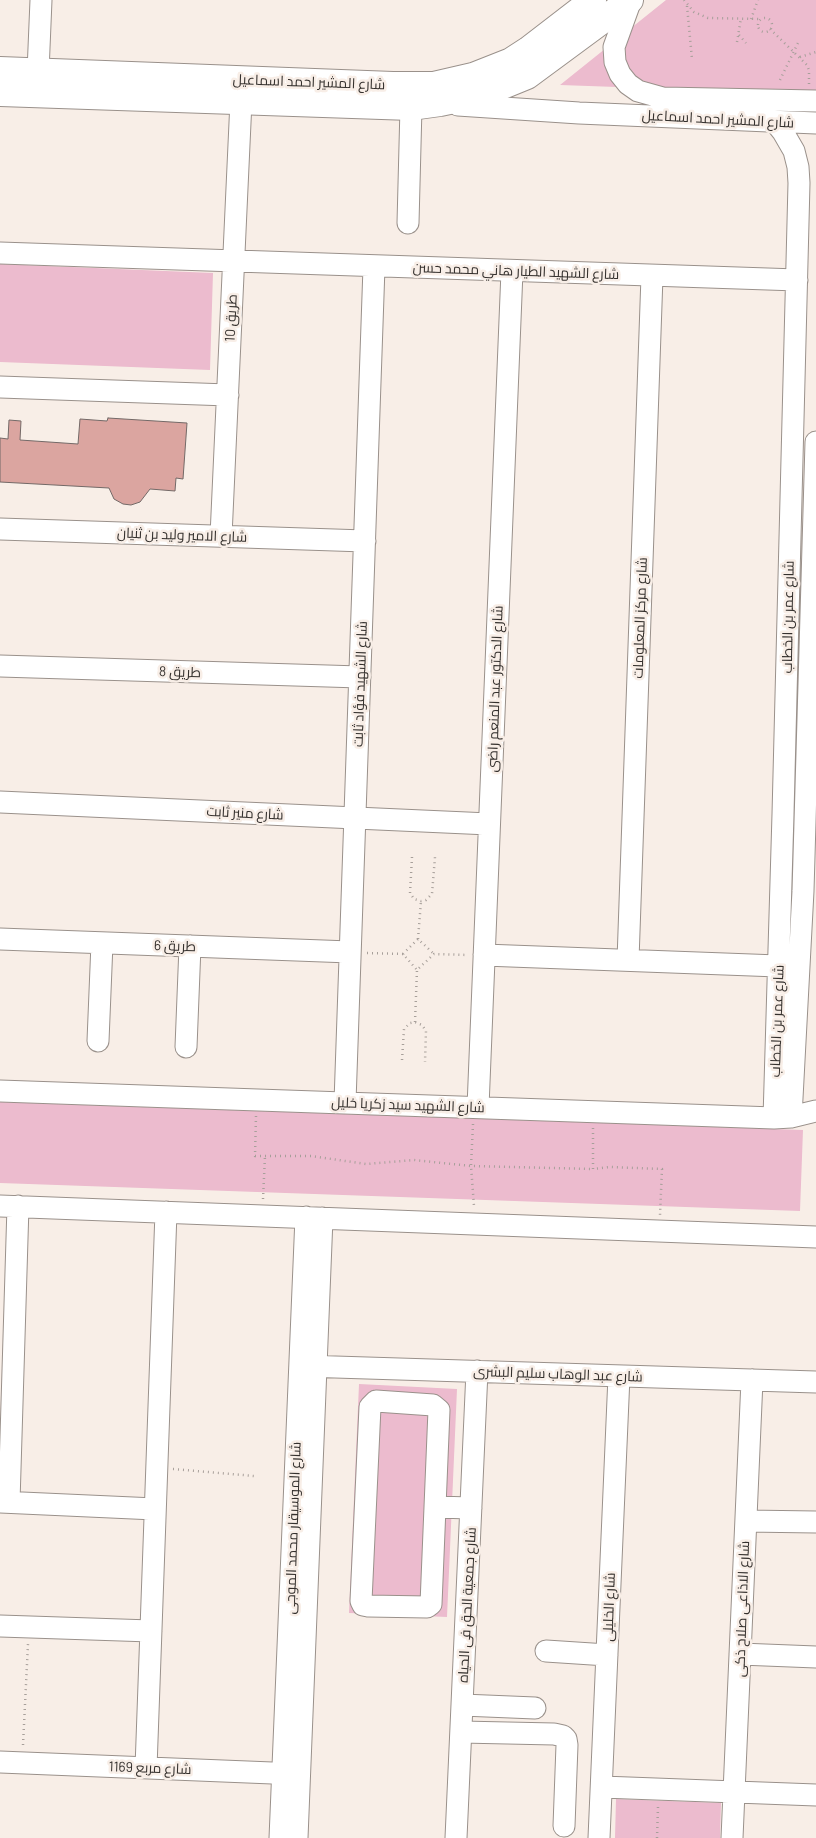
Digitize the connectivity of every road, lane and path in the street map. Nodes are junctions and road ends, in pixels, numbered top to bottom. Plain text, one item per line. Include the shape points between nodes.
1 (41, 0) edge
2 (593, 0) edge
3 (630, 0) edge
4 (684, 0) edge
5 (758, 0) edge
6 (687, 4) junction
7 (741, 18) junction
8 (750, 19) junction
9 (762, 19) junction
10 (770, 29) junction
11 (738, 34) junction
12 (799, 41) dead end
13 (737, 42) dead end
14 (746, 43) dead end
15 (794, 51) junction
16 (816, 52) edge
17 (800, 57) junction
18 (692, 59) dead end
19 (0, 70) edge
20 (38, 72) junction
21 (780, 80) dead end
22 (0, 92) edge
23 (241, 101) junction
24 (812, 101) edge
25 (440, 103) junction
26 (410, 107) junction
27 (775, 122) junction
28 (816, 123) edge
29 (807, 164) edge
30 (408, 224) dead end
31 (0, 253) edge
32 (234, 262) junction
33 (374, 266) junction
34 (512, 271) junction
35 (652, 276) junction
36 (797, 280) junction
37 (0, 387) edge
38 (228, 395) junction
39 (816, 442) edge
40 (815, 487) edge
41 (791, 489) junction
42 (0, 528) edge
43 (222, 536) junction
44 (365, 541) junction
45 (0, 666) edge
46 (360, 677) junction
47 (784, 770) junction
48 (811, 773) edge
49 (0, 802) edge
50 (783, 814) junction
51 (355, 818) junction
52 (811, 820) edge
53 (489, 824) junction
54 (412, 857) dead end
55 (435, 857) dead end
56 (810, 891) edge
57 (421, 901) junction
58 (0, 939) edge
59 (418, 939) junction
60 (102, 943) junction
61 (190, 946) junction
62 (350, 952) junction
63 (403, 954) junction
64 (434, 954) junction
65 (484, 955) junction
66 (628, 960) junction
67 (778, 966) junction
68 (417, 970) junction
69 (415, 1022) junction
70 (98, 1042) dead end
71 (186, 1047) dead end
72 (402, 1060) dead end
73 (425, 1062) dead end
74 (0, 1091) edge
75 (257, 1099) junction
76 (345, 1102) junction
77 (476, 1107) junction
78 (594, 1111) junction
79 (816, 1111) edge
80 (782, 1118) junction
81 (265, 1156) junction
82 (471, 1166) junction
83 (593, 1168) junction
84 (9, 1206) edge
85 (166, 1212) junction
86 (262, 1216) junction
87 (314, 1218) junction
88 (474, 1224) junction
89 (659, 1231) junction
90 (816, 1237) edge
91 (7, 1358) edge
92 (308, 1366) junction
93 (477, 1371) junction
94 (619, 1376) junction
95 (752, 1380) junction
96 (816, 1382) edge
97 (157, 1467) junction
98 (254, 1476) dead end
99 (5, 1502) edge
100 (435, 1507) junction
101 (155, 1508) junction
102 (471, 1508) junction
103 (746, 1521) junction
104 (816, 1522) edge
105 (0, 1626) edge
106 (29, 1627) junction
107 (151, 1631) junction
108 (546, 1651) dead end
109 (740, 1654) junction
110 (607, 1655) junction
111 (816, 1658) edge
112 (462, 1705) junction
113 (535, 1708) dead end
114 (461, 1732) junction
115 (0, 1762) edge
116 (23, 1763) junction
117 (146, 1768) junction
118 (291, 1774) junction
119 (602, 1786) junction
120 (659, 1789) junction
121 (734, 1792) junction
122 (816, 1795) edge
123 (564, 1826) dead end
124 (280, 1838) edge
125 (297, 1838) edge
126 (456, 1838) edge
127 (600, 1838) edge
128 (657, 1838) edge
129 (732, 1838) edge

1 - 20 street
2 - 20 main road, شارع المشير احمد اسماعيل via 510,60 473,76 434,85
3 - 24 street, شارع المشير احمد اسماعيل via 614,47 615,62 620,74 638,91 663,98
3 - 25 main road, شارع المشير احمد اسماعيل via 527,76 483,94
4 - 6 path
5 - 8 path
6 - 7 path via 694,12 708,18
6 - 18 path
7 - 8 path
7 - 11 path
8 - 9 path
9 - 10 path via 767,18 771,22
9 - 10 path via 758,26 761,31
10 - 15 path
11 - 13 path
11 - 14 path
12 - 15 path
15 - 17 path
15 - 21 path
16 - 17 path
17 - 24 path via 808,67
19 - 20 main road, شارع المشير احمد اسماعيل
22 - 23 main road, شارع المشير احمد اسماعيل
23 - 26 main road, شارع المشير احمد اسماعيل
23 - 32 street, طريق 10
25 - 26 main road, شارع المشير احمد اسماعيل
25 - 27 street, شارع المشير احمد اسماعيل
26 - 30 street
27 - 28 street, شارع المشير احمد اسماعيل
27 - 29 street, شارع عمر بن الخطاب
29 - 36 street, شارع عمر بن الخطاب
31 - 32 street, شارع الشهيد الطيار هاني محمد حسن
32 - 33 street, شارع الشهيد الطيار هاني محمد حسن
32 - 38 street, طريق 10
33 - 34 street, شارع الشهيد الطيار هاني محمد حسن
33 - 44 street, شارع الشهيد فؤاد ثابت
34 - 35 street, شارع الشهيد الطيار هاني محمد حسن
34 - 53 street, شارع الدكتور عبد المنعم راضى
35 - 36 street, شارع الشهيد الطيار هاني محمد حسن
35 - 66 street, شارع مركز المعلومات
36 - 41 street, شارع عمر بن الخطاب
37 - 38 street
38 - 43 street, طريق 10
39 - 40 street, شارع عمر بن الخطاب
40 - 41 street
40 - 48 street, شارع عمر بن الخطاب
41 - 47 street, شارع عمر بن الخطاب
42 - 43 street, شارع الامير وليد بن ثنيان
43 - 44 street, شارع الامير وليد بن ثنيان
44 - 46 street, شارع الشهيد فؤاد ثابت
45 - 46 street, طريق 8
46 - 51 street, شارع الشهيد فؤاد ثابت
47 - 48 street
47 - 50 street, شارع عمر بن الخطاب
48 - 52 street, شارع عمر بن الخطاب
49 - 51 street, شارع منير ثابت
50 - 52 street
50 - 67 street, شارع عمر بن الخطاب
51 - 53 street, شارع منير ثابت
51 - 62 street, شارع الشهيد فؤاد ثابت
52 - 56 street, شارع عمر بن الخطاب
53 - 65 street, شارع الدكتور عبد المنعم راضى
54 - 57 path via 410,893
55 - 57 path via 432,894
56 - 80 street, شارع عمر بن الخطاب
57 - 59 path
58 - 60 street, طريق 6
59 - 63 path
59 - 64 path
60 - 61 street, طريق 6
60 - 70 street
61 - 62 street, طريق 6
61 - 71 street
62 - 63 path
62 - 76 street, شارع الشهيد فؤاد ثابت
63 - 68 path
64 - 65 path
64 - 68 path
65 - 66 street
65 - 77 street, شارع الدكتور عبد المنعم راضى
66 - 67 street
67 - 80 street, شارع عمر بن الخطاب
68 - 69 path
69 - 72 path via 404,1029
69 - 73 path via 426,1031
74 - 75 street, شارع الشهيد سيد زكريا خليل
75 - 76 street, شارع الشهيد سيد زكريا خليل
75 - 81 path via 255,1156
76 - 77 street, شارع الشهيد سيد زكريا خليل
77 - 78 street, شارع الشهيد سيد زكريا خليل
77 - 82 path
78 - 80 street, شارع الشهيد سيد زكريا خليل
78 - 83 path
79 - 80 street, شارع الشهيد سيد زكريا خليل
81 - 82 path via 311,1156 366,1164 414,1160
81 - 86 path
82 - 83 path
82 - 88 path
83 - 89 path via 662,1169
84 - 85 street
84 - 91 street
85 - 86 street
85 - 97 street
86 - 87 street
87 - 88 street
87 - 92 street, شارع الموسيقار محمد الموجى
88 - 89 street
89 - 90 street
91 - 99 street
92 - 93 street, شارع عبد الوهاب سليم البشرى
92 - 118 street, شارع الموسيقار محمد الموجى
93 - 94 street, شارع عبد الوهاب سليم البشرى
93 - 102 street, شارع جمعية الحق فى الحياه
94 - 95 street, شارع عبد الوهاب سليم البشرى
94 - 110 street, شارع الخليلى
95 - 96 street, شارع عبد الوهاب سليم البشرى
95 - 103 street, شارع الاذاعى صلاح ذكى
97 - 98 path
97 - 101 street
99 - 101 street
100 - 100 street via 437,1407 374,1402 369,1410 360,1598 363,1605 429,1606
100 - 102 street
101 - 107 street
102 - 112 street, شارع جمعية الحق فى الحياه
103 - 104 street
103 - 109 street, شارع الاذاعى صلاح ذكى
105 - 106 street
106 - 107 street
106 - 116 path
107 - 117 street
108 - 110 street
109 - 111 street
109 - 121 street, شارع الاذاعى صلاح ذكى
110 - 119 street, شارع الخليلى
112 - 113 street
112 - 114 street, شارع جمعية الحق فى الحياه
114 - 123 street via 563,1736 567,1745
114 - 126 street, شارع جمعية الحق فى الحياه
115 - 116 street, شارع مربع 1169
116 - 117 street, شارع مربع 1169
117 - 118 street, شارع مربع 1169
118 - 124 street, شارع الموسيقار محمد الموجى
118 - 125 street, شارع الموسيقار محمد الموجى
119 - 120 street
119 - 127 street, شارع الخليلى
120 - 121 street
120 - 128 path
121 - 122 street
121 - 129 street, شارع الاذاعى صلاح ذكى

